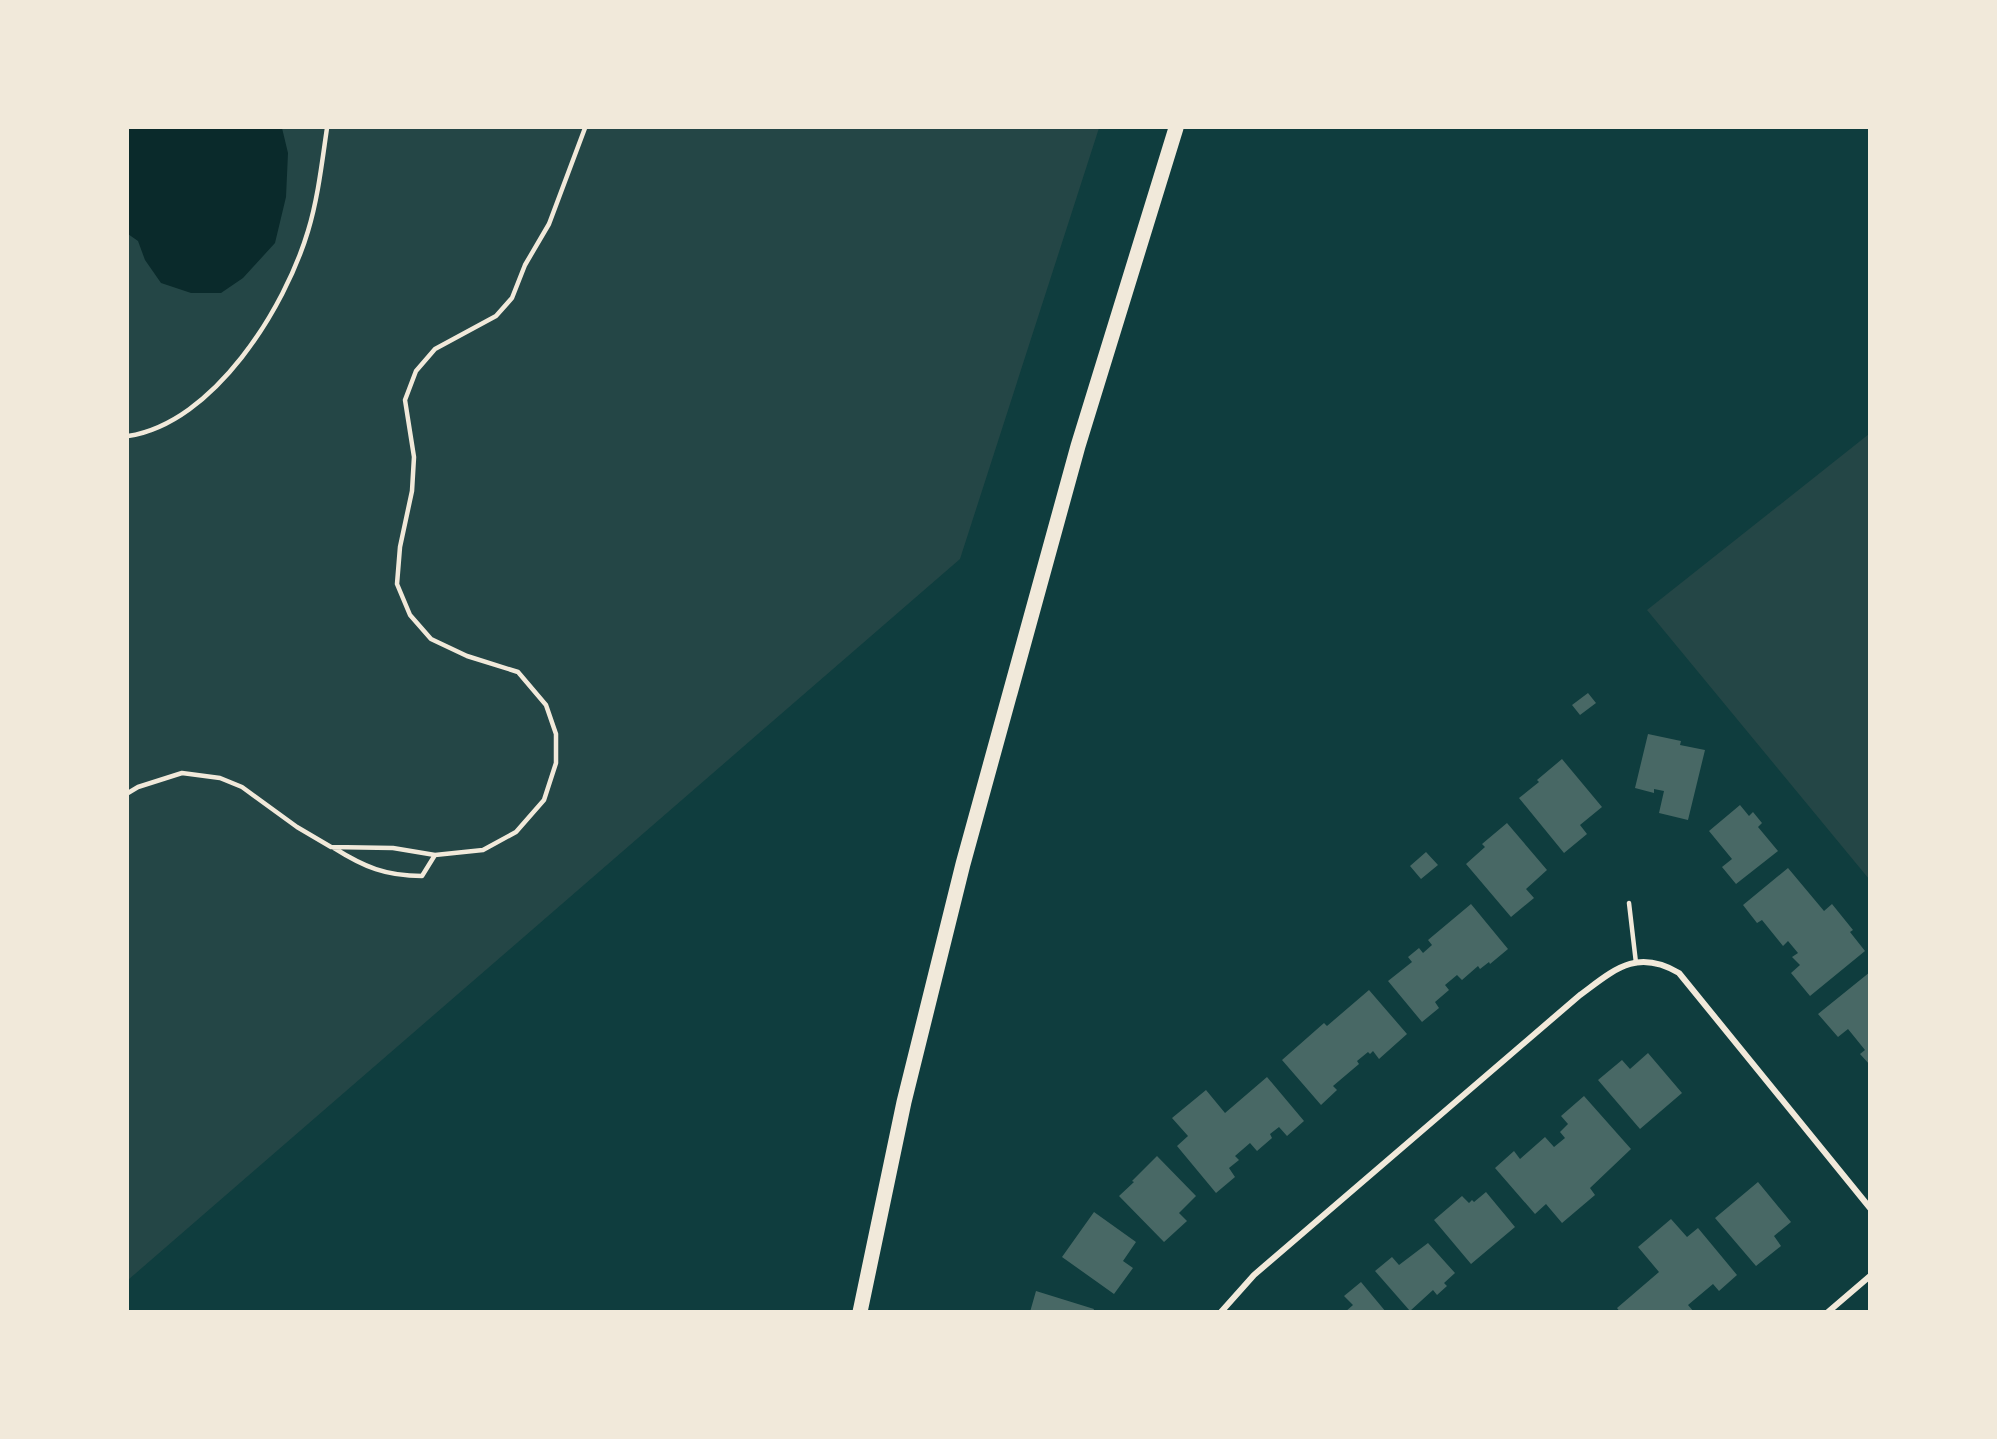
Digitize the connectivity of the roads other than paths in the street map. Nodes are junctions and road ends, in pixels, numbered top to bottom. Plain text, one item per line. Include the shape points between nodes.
1 (327, 128) edge
2 (585, 128) edge
3 (1176, 128) edge
4 (128, 436) edge
5 (128, 793) edge
6 (331, 847) junction
7 (435, 855) junction
8 (1629, 903) dead end
9 (1636, 963) junction
10 (1869, 1208) edge
11 (1869, 1276) edge
12 (860, 1311) edge
13 (1221, 1311) edge
14 (1828, 1311) edge

1 - 4 lane via 308,232 283,294 244,356 214,389 172,420
2 - 7 lane via 549,224 525,265 512,298 496,316 435,349 416,371 405,400 414,457 397,584 410,615 431,639 467,656 518,672 546,705 556,734 556,763 544,800 516,832 483,850
3 - 12 main road via 1078,446 963,864 904,1102
5 - 6 lane via 182,773 220,778 242,787
6 - 7 lane via 393,848
6 - 7 lane via 360,865 400,876 422,876
8 - 9 lane
9 - 10 street via 1665,965 1679,973
9 - 13 street via 1618,967 1581,995 1254,1275
11 - 14 street

